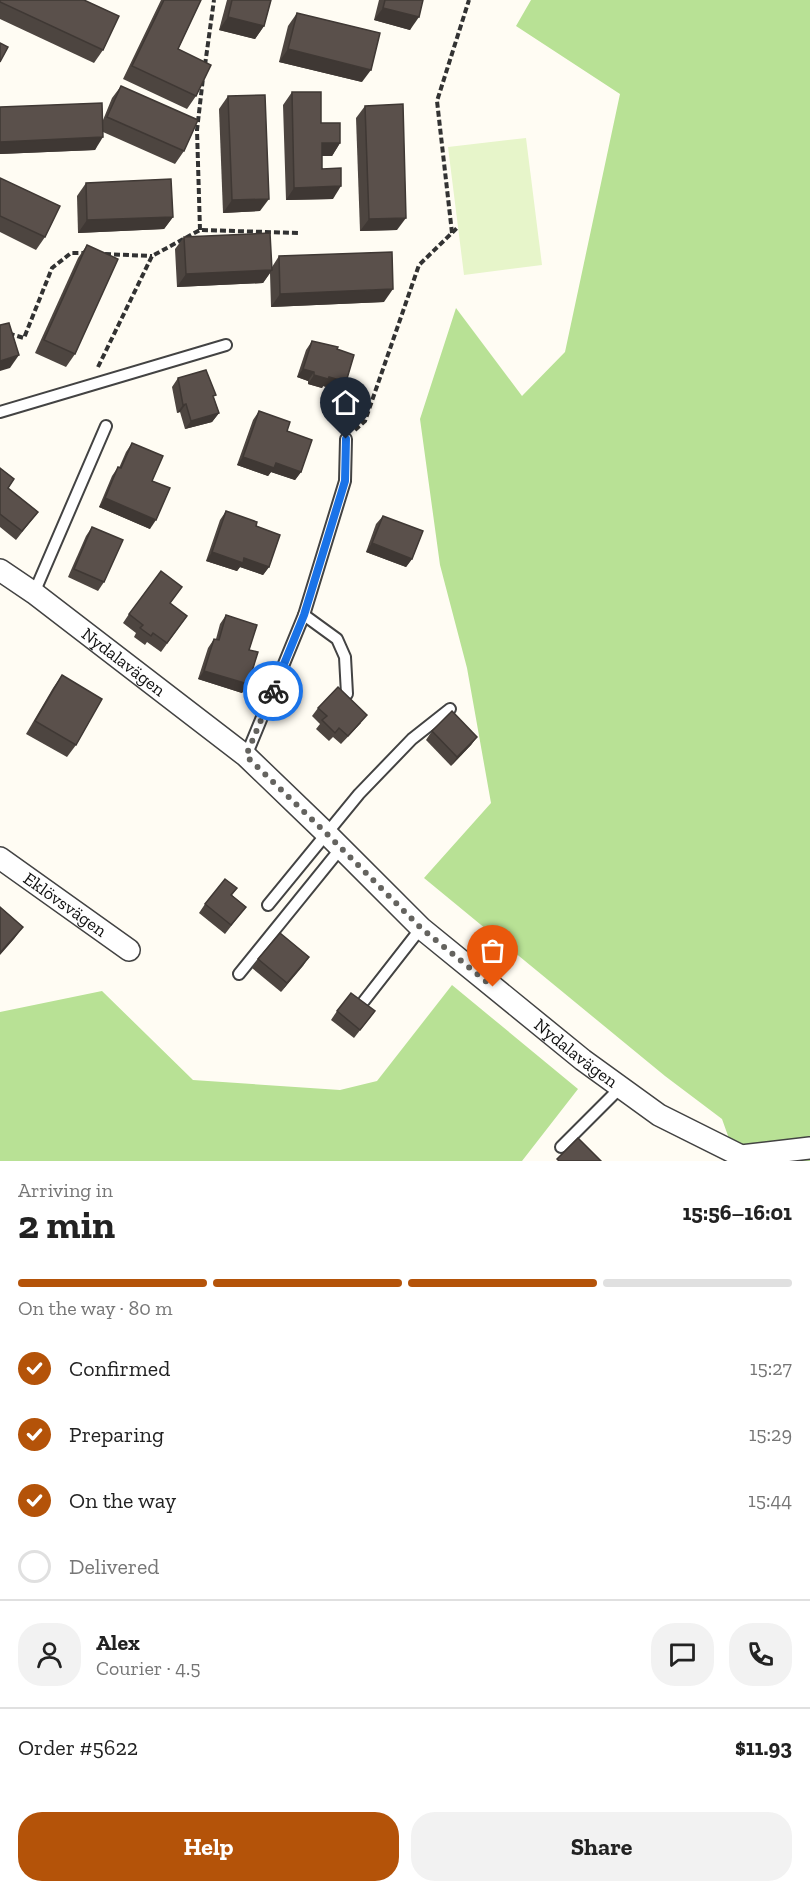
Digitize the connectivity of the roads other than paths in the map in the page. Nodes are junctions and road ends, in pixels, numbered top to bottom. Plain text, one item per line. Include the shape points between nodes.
1 (226, 345) dead end
2 (0, 412) edge
3 (106, 426) dead end
4 (346, 439) road end
5 (0, 570) edge
6 (34, 593) junction
7 (304, 615) junction
8 (347, 694) edge
9 (450, 709) edge
10 (246, 756) junction
11 (333, 840) junction
12 (0, 858) edge
13 (268, 905) dead end
14 (421, 928) junction
15 (129, 950) dead end
16 (239, 974) dead end
17 (364, 1001) edge
18 (621, 1087) junction
19 (561, 1147) dead end
20 (810, 1148) edge
21 (740, 1158) edge

1 - 2 lane
3 - 6 lane
4 - 7 lane via 345,481
5 - 6 street, Nydalavägen
6 - 10 street, Nydalavägen
7 - 8 lane via 337,639 345,657
7 - 10 lane
9 - 11 lane via 412,739 359,794
10 - 11 street, Nydalavägen
11 - 13 lane
11 - 14 street, Nydalavägen
11 - 16 lane
12 - 15 street, Eklövsvägen
14 - 17 lane
14 - 18 street, Nydalavägen
18 - 19 lane
18 - 21 street, Nydalavägen via 659,1115
20 - 21 street, Nydalavägen

